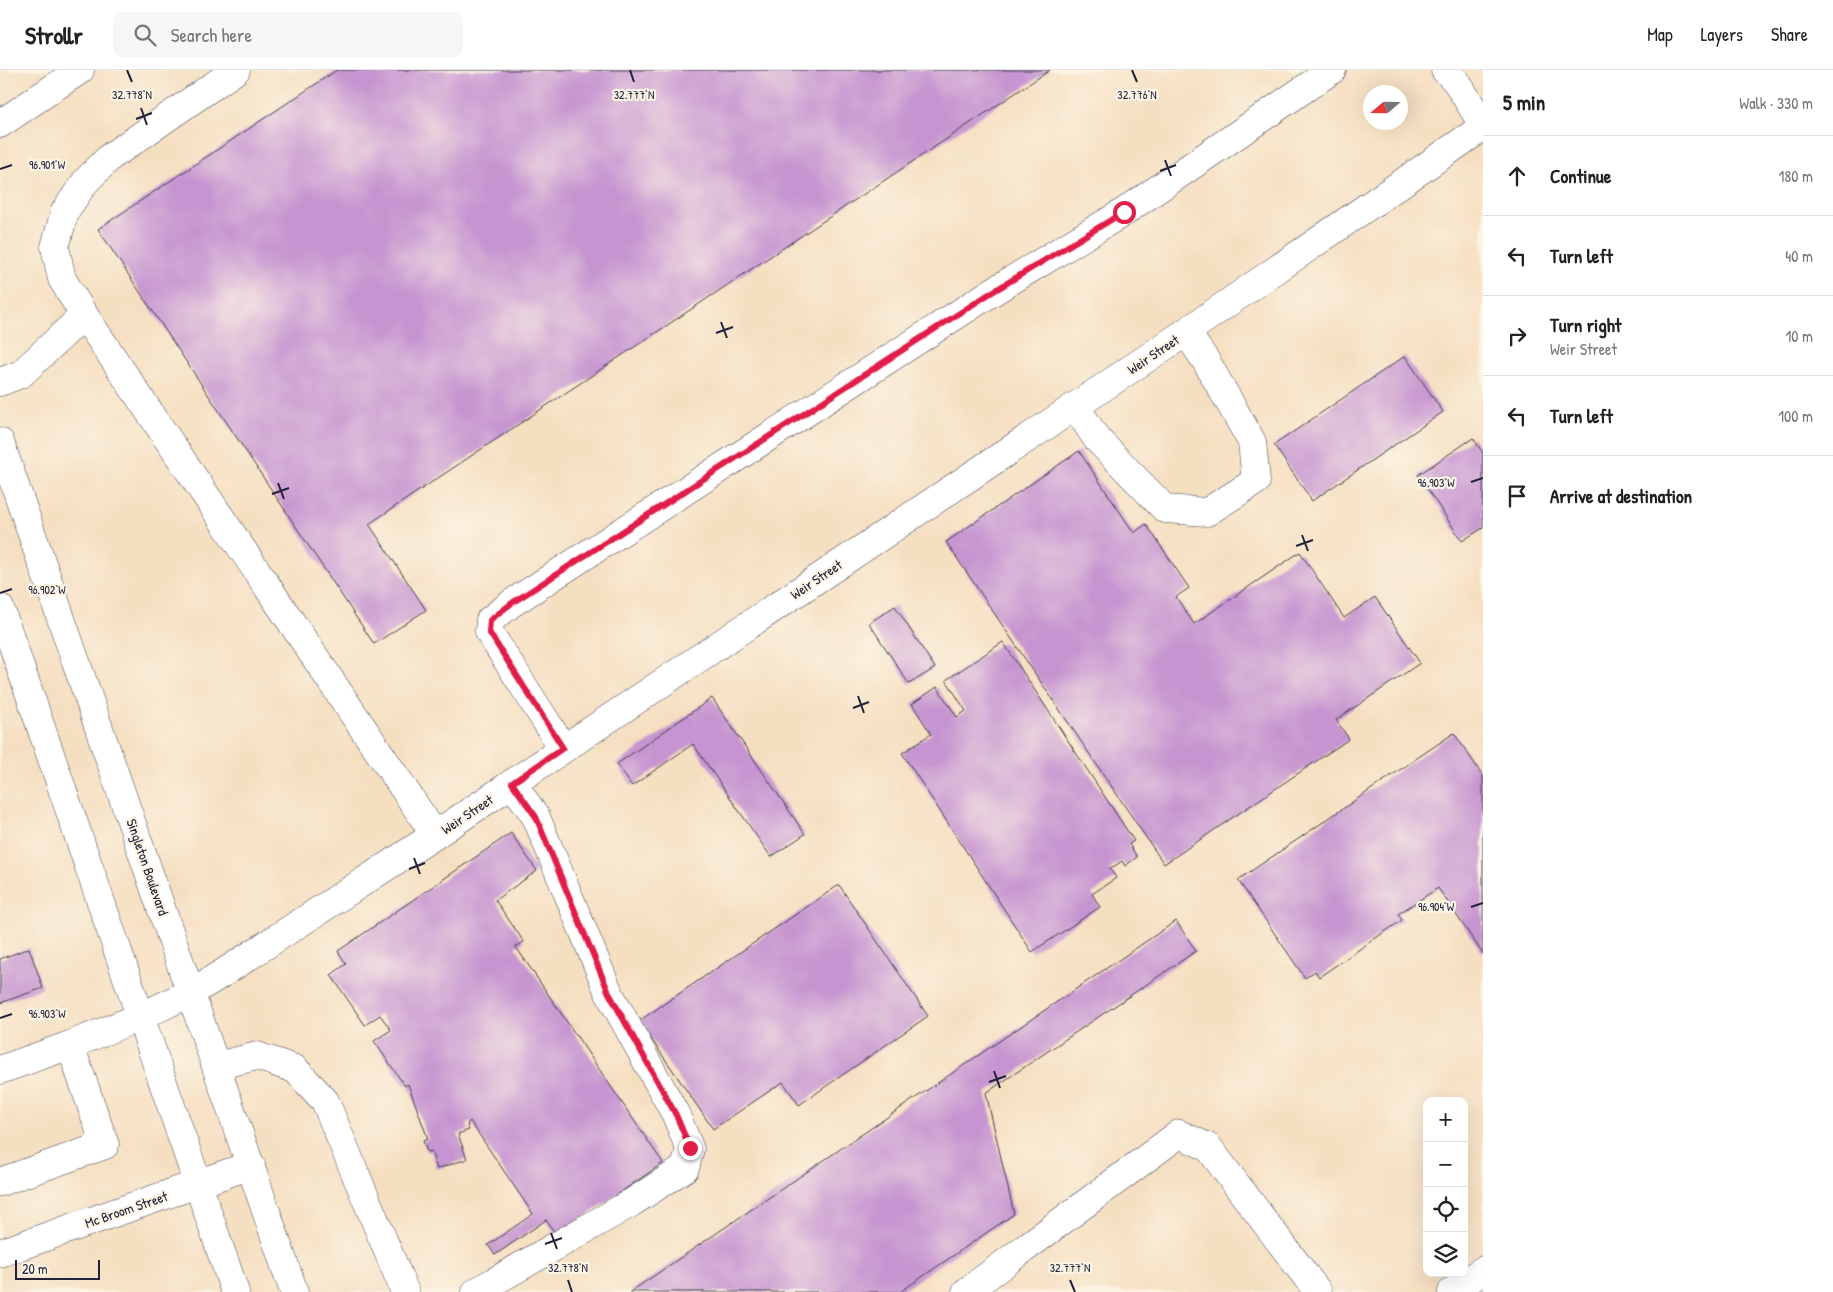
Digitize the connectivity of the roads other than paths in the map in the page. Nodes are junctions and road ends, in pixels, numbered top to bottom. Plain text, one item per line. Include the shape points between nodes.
1 (80, 70) edge
2 (236, 70) edge
3 (1332, 70) edge
4 (1445, 70) edge
5 (0, 124) edge
6 (1483, 126) edge
7 (84, 315) junction
8 (1186, 332) junction
9 (0, 382) edge
10 (1075, 406) junction
11 (0, 442) edge
12 (0, 608) edge
13 (563, 748) junction
14 (512, 783) junction
15 (435, 835) junction
16 (192, 994) junction
17 (140, 1018) junction
18 (70, 1045) junction
19 (216, 1066) junction
20 (0, 1070) edge
21 (251, 1166) junction
22 (0, 1182) edge
23 (198, 1184) junction
24 (0, 1253) edge
25 (1483, 1270) edge
26 (235, 1292) edge
27 (294, 1292) edge
28 (405, 1292) edge
29 (476, 1292) edge
30 (966, 1292) edge
31 (1318, 1292) edge
32 (1452, 1292) edge

1 - 5 street
2 - 7 street via 110,157 86,181 65,211 55,247 62,279
3 - 13 street via 1124,212 989,294 520,597 490,620 489,632
4 - 6 street via 1456,81
6 - 8 street, Weir Street
7 - 9 street via 21,374
7 - 15 street
8 - 10 street, Weir Street
8 - 10 street via 1252,442 1256,481 1207,512 1165,509 1097,439
10 - 13 street, Weir Street
11 - 16 street, Singleton Boulevard
12 - 17 street
13 - 14 street, Weir Street
14 - 15 street, Weir Street
14 - 29 street via 536,817 609,993 676,1115 690,1148 685,1168 631,1203
15 - 16 street, Weir Street
16 - 17 street, Weir Street
16 - 19 street, Singleton Boulevard
17 - 18 street, Weir Street
17 - 23 street
18 - 20 street, Weir Street
18 - 22 street via 106,1145
19 - 21 street, Singleton Boulevard
19 - 28 street via 257,1056 294,1069 325,1101
21 - 23 street, Mc Broom Street
21 - 27 street, Singleton Boulevard
23 - 24 street, Mc Broom Street
23 - 26 street
25 - 32 street
30 - 31 street via 1179,1134 1208,1147

